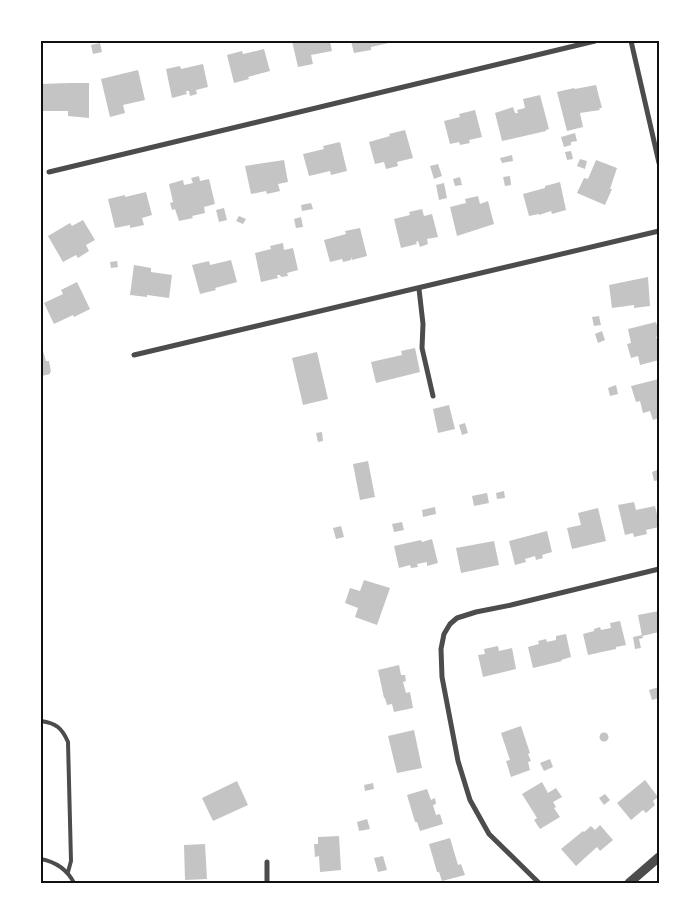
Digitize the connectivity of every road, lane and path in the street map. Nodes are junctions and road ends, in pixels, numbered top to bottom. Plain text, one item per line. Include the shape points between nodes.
1 (595, 41) edge
2 (631, 41) edge
3 (659, 162) edge
4 (49, 172) dead end
5 (659, 231) edge
6 (419, 289) junction
7 (134, 355) dead end
8 (433, 396) dead end
9 (659, 569) edge
10 (41, 721) edge
11 (659, 857) edge
12 (41, 859) edge
13 (267, 862) dead end
14 (68, 872) junction
15 (74, 883) edge
16 (267, 883) edge
17 (539, 883) edge
18 (629, 883) edge

1 - 4 street
2 - 3 street
5 - 6 street
6 - 7 street
6 - 8 street via 422,348
9 - 17 street via 476,612 457,618 444,634 442,677 458,761 470,800 489,834
10 - 14 lane via 63,730 68,742 72,861
11 - 18 street
12 - 14 lane
13 - 16 street
14 - 15 lane

